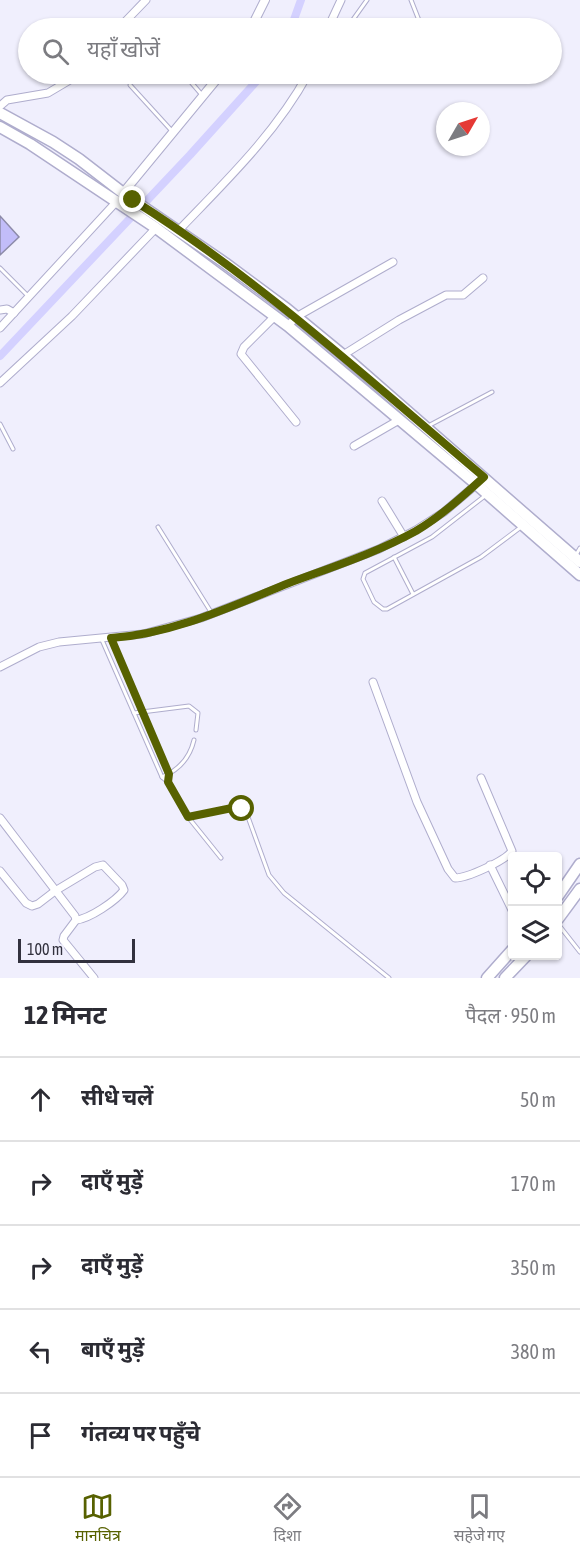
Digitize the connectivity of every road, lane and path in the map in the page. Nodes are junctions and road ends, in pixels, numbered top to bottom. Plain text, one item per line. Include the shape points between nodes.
1 (146, 0) edge
2 (265, 0) edge
3 (341, 0) edge
4 (367, 0) edge
5 (411, 0) edge
6 (129, 18) edge
7 (256, 18) edge
8 (333, 18) edge
9 (354, 18) edge
10 (418, 18) edge
11 (63, 84) edge
12 (192, 84) edge
13 (213, 84) edge
14 (302, 84) edge
15 (130, 85) dead end
16 (203, 97) junction
17 (0, 106) edge
18 (0, 113) edge
19 (0, 127) edge
20 (174, 133) junction
21 (125, 200) junction
22 (155, 228) junction
23 (179, 230) junction
24 (393, 262) dead end
25 (0, 267) edge
26 (483, 278) dead end
27 (29, 297) junction
28 (0, 310) edge
29 (14, 313) junction
30 (275, 316) junction
31 (296, 317) junction
32 (288, 326) junction
33 (0, 328) edge
34 (343, 355) junction
35 (0, 383) edge
36 (492, 392) dead end
37 (399, 420) junction
38 (296, 422) dead end
39 (0, 424) edge
40 (425, 428) junction
41 (354, 446) dead end
42 (13, 449) dead end
43 (480, 481) junction
44 (488, 494) junction
45 (382, 501) dead end
46 (524, 526) junction
47 (158, 527) dead end
48 (404, 537) junction
49 (394, 557) junction
50 (576, 559) edge
51 (580, 575) edge
52 (413, 594) junction
53 (212, 613) junction
54 (101, 638) junction
55 (111, 638) junction
56 (0, 667) edge
57 (373, 682) dead end
58 (141, 711) junction
59 (134, 713) junction
60 (196, 730) dead end
61 (194, 740) dead end
62 (169, 774) junction
63 (162, 777) junction
64 (481, 778) dead end
65 (168, 782) junction
66 (188, 817) junction
67 (0, 818) edge
68 (221, 858) dead end
69 (580, 864) edge
70 (490, 865) junction
71 (0, 871) edge
72 (580, 889) edge
73 (562, 890) edge
74 (55, 891) junction
75 (511, 906) edge
76 (562, 914) edge
77 (76, 920) junction
78 (562, 929) edge
79 (580, 952) edge
80 (508, 955) edge
81 (523, 960) edge
82 (509, 976) edge
83 (94, 978) edge
84 (389, 978) edge
85 (487, 978) edge

1 - 6 street
2 - 7 street
3 - 8 street
4 - 9 lane
5 - 10 lane
11 - 17 street via 48,93 6,100
12 - 16 lane
13 - 16 street
14 - 23 street via 269,130
15 - 20 lane
16 - 20 street
18 - 21 main road via 53,142
19 - 21 main road
20 - 21 street
21 - 22 main road
21 - 23 main road
21 - 27 street
22 - 30 main road
22 - 35 street via 72,316
23 - 31 main road
24 - 31 street
25 - 27 lane
26 - 34 street via 464,295 446,295
27 - 29 street
28 - 29 street
29 - 33 street
30 - 32 main road
30 - 38 street via 241,354
31 - 32 street
31 - 34 main road
32 - 37 main road
34 - 40 main road
36 - 40 lane
37 - 41 street
37 - 43 main road
39 - 42 lane
40 - 43 main road
43 - 44 main road
43 - 48 street via 444,512
43 - 50 main road
44 - 46 main road
44 - 49 lane via 447,527
45 - 48 street
46 - 50 main road
46 - 52 lane via 487,554
47 - 53 lane
48 - 53 street
49 - 52 lane
49 - 52 lane via 363,575 374,602 383,609
50 - 51 main road
53 - 55 street via 143,634
54 - 55 street
54 - 56 street via 39,647
54 - 59 lane
55 - 58 lane
57 - 70 street via 417,802 451,874 462,878
58 - 59 lane
58 - 60 lane via 189,706 198,712
58 - 62 lane
59 - 63 lane
61 - 62 lane via 189,755
62 - 63 lane
62 - 65 lane
63 - 65 lane
64 - 70 street via 512,851
65 - 66 lane
66 - 68 lane
66 - 84 lane via 242,809 269,875 284,893
67 - 74 street
69 - 73 main road
70 - 75 street
71 - 74 street via 29,905 38,904
72 - 76 main road
74 - 77 street
74 - 77 street via 100,865 122,885 120,895 86,918
77 - 83 street via 63,940
78 - 79 lane
80 - 85 main road
81 - 82 main road

